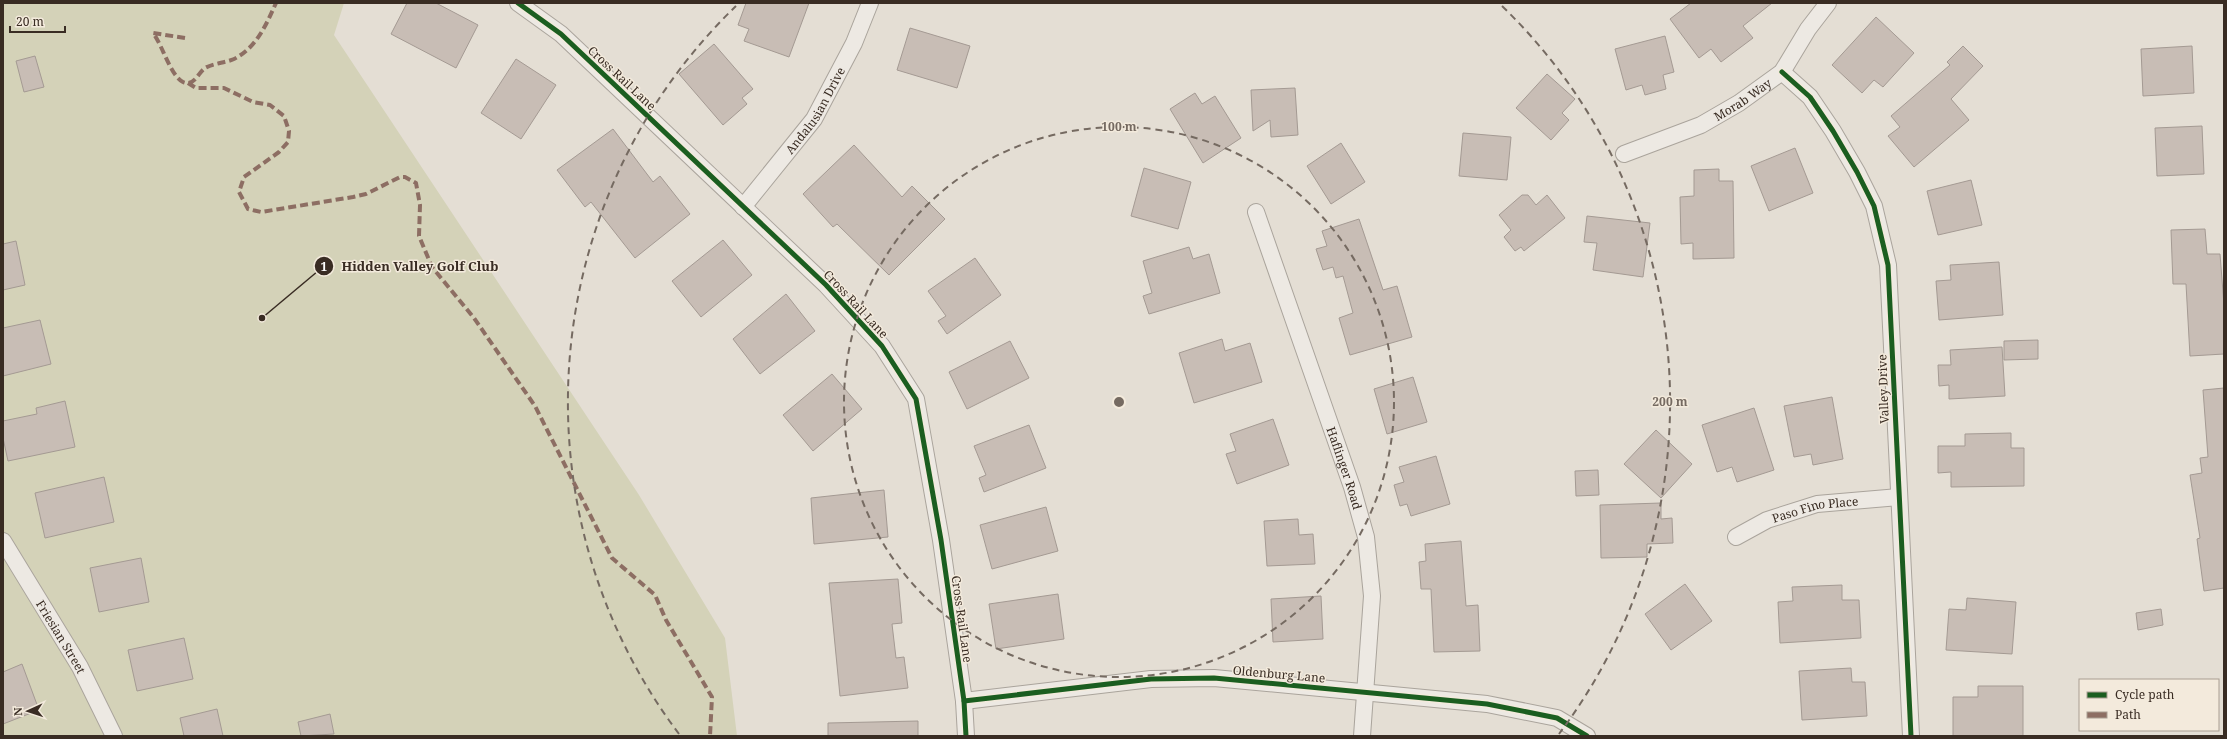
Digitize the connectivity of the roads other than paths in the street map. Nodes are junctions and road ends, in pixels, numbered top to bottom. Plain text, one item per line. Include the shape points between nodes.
1 (518, 3) edge
2 (870, 3) edge
3 (1828, 3) edge
4 (1782, 72) junction
5 (1624, 154) dead end
6 (743, 207) junction
7 (1256, 212) dead end
8 (1899, 497) junction
9 (1736, 537) dead end
10 (3, 541) edge
11 (1366, 692) junction
12 (964, 701) junction
13 (114, 736) edge
14 (966, 736) edge
15 (1362, 736) edge
16 (1587, 736) edge
17 (1911, 736) edge

1 - 6 street, Cross Rail Lane via 561,34
2 - 6 street, Andalusian Drive via 854,43 814,119
3 - 4 street, Morab Way via 1808,29
4 - 5 street, Morab Way via 1739,103 1701,125
4 - 8 street, Valley Drive via 1810,97 1833,131 1874,206 1882,235 1888,265
6 - 12 street, Cross Rail Lane via 826,285 882,346 916,399 941,540
7 - 11 street, Haflinger Road via 1352,487 1366,537 1372,596
8 - 9 street, Paso Fino Place via 1817,504 1767,520
8 - 17 street, Valley Drive
10 - 13 street, Friesian Street via 80,667
11 - 12 street, Oldenburg Lane via 1214,678 1151,679
11 - 15 street, Haflinger Road
11 - 16 street, Oldenburg Lane via 1487,704 1557,718
12 - 14 street, Cross Rail Lane

